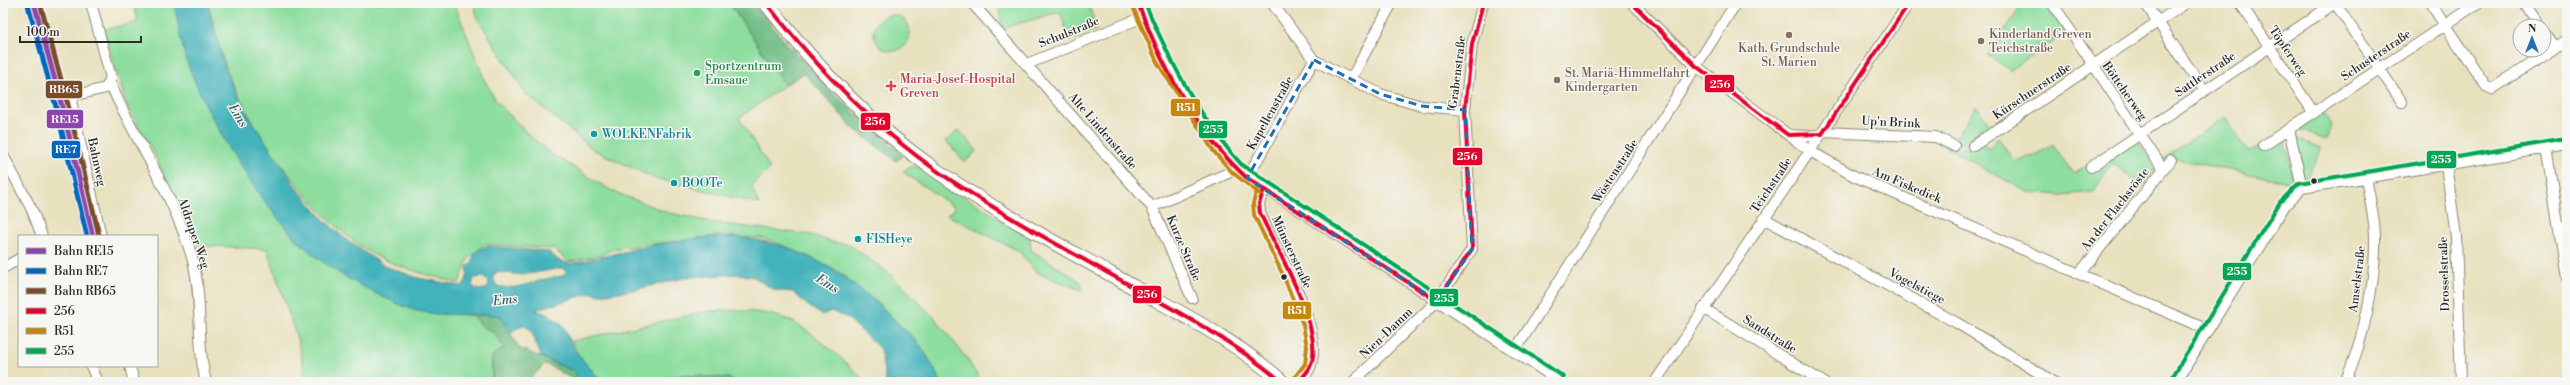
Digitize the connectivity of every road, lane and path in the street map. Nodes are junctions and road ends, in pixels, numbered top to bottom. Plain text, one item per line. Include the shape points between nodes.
1 (90, 3) edge
2 (766, 3) edge
3 (972, 3) edge
4 (1138, 3) edge
5 (1272, 3) edge
6 (1392, 3) edge
7 (1483, 3) edge
8 (1632, 3) edge
9 (1736, 3) edge
10 (1909, 3) edge
11 (2145, 3) edge
12 (2186, 3) edge
13 (2240, 3) edge
14 (2335, 3) edge
15 (2430, 3) edge
16 (2478, 3) edge
17 (2524, 3) edge
18 (2053, 5) edge
19 (1143, 17) junction
20 (2534, 18) edge
21 (2158, 22) junction
22 (2445, 25) junction
23 (2567, 40) edge
24 (2552, 44) edge
25 (2269, 47) junction
26 (2555, 48) junction
27 (1314, 60) junction
28 (1027, 64) junction
29 (1696, 66) junction
30 (2092, 66) junction
31 (2380, 68) junction
32 (1351, 79) junction
33 (110, 83) junction
34 (2204, 90) junction
35 (2402, 102) dead end
36 (1465, 110) junction
37 (2314, 113) junction
38 (2289, 129) junction
39 (1823, 133) junction
40 (2139, 134) junction
41 (1788, 135) junction
42 (2567, 145) edge
43 (1954, 146) dead end
44 (1973, 146) dead end
45 (2263, 146) dead end
46 (2546, 148) junction
47 (1810, 151) junction
48 (3, 155) edge
49 (2171, 160) dead end
50 (2446, 165) junction
51 (2091, 167) dead end
52 (1237, 169) junction
53 (2163, 169) junction
54 (2366, 177) junction
55 (1248, 178) junction
56 (2302, 188) junction
57 (1264, 189) junction
58 (1152, 207) junction
59 (1765, 219) junction
60 (42, 235) edge
61 (100, 235) edge
62 (2564, 245) edge
63 (18, 259) edge
64 (4, 266) edge
65 (2079, 274) junction
66 (2567, 278) edge
67 (1192, 298) dead end
68 (1437, 301) junction
69 (1704, 308) junction
70 (2208, 330) junction
71 (1514, 352) junction
72 (91, 367) edge
73 (130, 367) edge
74 (98, 382) edge
75 (134, 382) edge
76 (206, 382) edge
77 (1282, 382) edge
78 (1298, 382) edge
79 (1353, 382) edge
80 (1560, 382) edge
81 (1655, 382) edge
82 (1823, 382) edge
83 (2054, 382) edge
84 (2176, 382) edge
85 (2345, 382) edge
86 (2461, 382) edge

1 - 33 street, Aldruper Weg via 111,78
2 - 77 main road via 791,35 847,96 881,128 928,165 981,199 1229,342
3 - 28 street, Alte Lindenstraße
4 - 19 street
5 - 27 street
6 - 32 street
7 - 36 street, Grabenstraße via 1471,50
8 - 29 street, Am Fiskediek
9 - 29 street, Wöstenstraße
10 - 39 street, Teichstraße
11 - 21 street
12 - 21 street, Kürschnerstraße
13 - 25 street, Töpferweg
14 - 25 street, Sattlerstraße
14 - 31 street
15 - 22 street
16 - 22 street, Schusterstraße
17 - 20 street
18 - 30 street, Böttcherweg
19 - 28 street, Schulstraße
19 - 52 street via 1162,59 1219,149
21 - 30 street, Kürschnerstraße
21 - 34 street
22 - 26 street via 2486,86 2492,88
22 - 31 street, Schusterstraße
23 - 26 street
24 - 26 street
25 - 34 street, Sattlerstraße
25 - 37 street, Töpferweg
27 - 32 street
27 - 55 street, Kapellenstraße
28 - 58 street, Alte Lindenstraße
29 - 41 street, Am Fiskediek
29 - 71 street, Wöstenstraße
30 - 40 street, Böttcherweg
30 - 44 street, Kürschnerstraße
31 - 35 street
31 - 37 street, Schusterstraße
32 - 36 street via 1380,94 1422,106
33 - 61 street, Bahnweg via 106,88 72,98
33 - 76 street, Aldruper Weg via 128,125 171,202 193,262 198,289 200,350
34 - 40 street, Sattlerstraße
36 - 68 street, Grabenstraße via 1472,249
37 - 38 street, Schusterstraße
38 - 45 street, Schusterstraße
38 - 56 street
39 - 41 street, Up'n Brink via 1810,136
39 - 43 street, Up'n Brink via 1936,137
39 - 47 street, Teichstraße
40 - 51 street, Sattlerstraße
40 - 53 street, Böttcherweg
41 - 47 street, Am Fiskediek
42 - 46 street
46 - 50 street
46 - 62 street
47 - 59 street, Teichstraße
47 - 65 street, Am Fiskediek via 1854,176
48 - 60 street via 32,210
49 - 53 street, An der Flachsröste
50 - 54 street
50 - 86 street, Drosselstraße via 2456,236
52 - 55 street
52 - 58 street
53 - 65 street, An der Flachsröste
54 - 56 street
54 - 85 street, Amselstraße via 2375,237 2374,262 2365,323 2357,356
55 - 57 street
56 - 70 street via 2285,205
57 - 68 street
57 - 78 street, Münsterstraße via 1259,204 1260,213 1290,275 1312,336 1312,359
58 - 67 street, Kurze Straße
59 - 69 street, Teichstraße
59 - 83 street, Vogelstiege via 1957,323
62 - 66 street
63 - 64 street
65 - 70 street, Am Fiskediek
68 - 71 street
68 - 79 street, Nien-Damm
69 - 81 street, Teichstraße
69 - 82 street, Sandstraße
70 - 84 street
71 - 80 street
72 - 74 street
73 - 75 street

